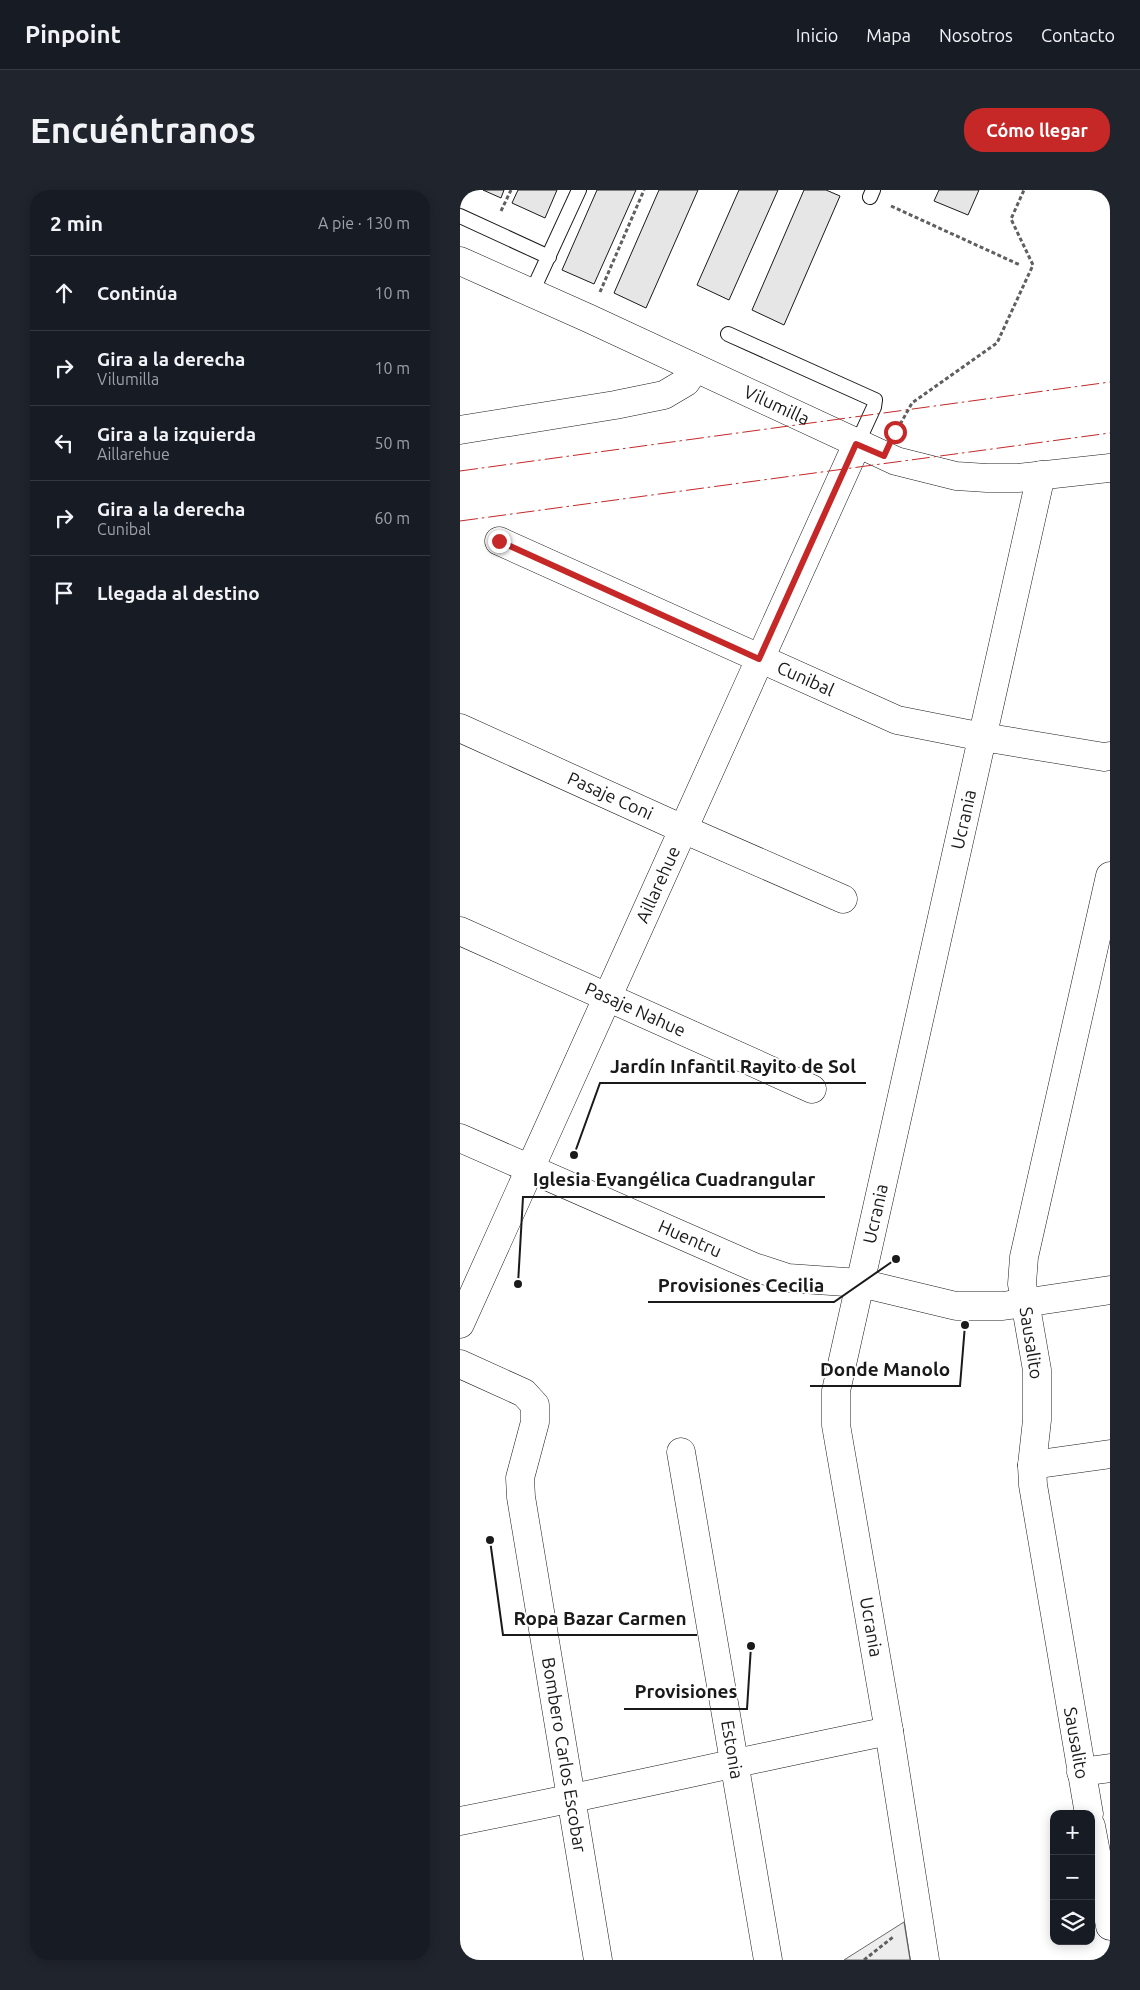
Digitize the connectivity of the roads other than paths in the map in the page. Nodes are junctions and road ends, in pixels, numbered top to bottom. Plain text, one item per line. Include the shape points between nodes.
1 (579, 190) edge
2 (460, 216) edge
3 (549, 257) junction
4 (460, 261) edge
5 (532, 292) junction
6 (728, 334) dead end
7 (695, 368) junction
8 (460, 430) edge
9 (856, 444) junction
10 (1110, 468) edge
11 (1041, 474) junction
12 (499, 541) dead end
13 (759, 659) junction
14 (460, 728) edge
15 (983, 737) junction
16 (1110, 756) edge
17 (683, 829) junction
18 (1110, 876) edge
19 (843, 898) dead end
20 (460, 931) edge
21 (607, 997) junction
22 (812, 1089) dead end
23 (460, 1138) edge
24 (530, 1169) junction
25 (860, 1283) junction
26 (1110, 1290) edge
27 (1024, 1303) junction
28 (460, 1324) edge
29 (460, 1364) edge
30 (681, 1452) dead end
31 (1110, 1454) edge
32 (1032, 1465) junction
33 (889, 1731) junction
34 (735, 1762) junction
35 (1110, 1768) edge
36 (1081, 1772) junction
37 (572, 1800) junction
38 (1088, 1810) edge
39 (460, 1820) edge
40 (1095, 1847) edge
41 (1110, 1926) edge
42 (598, 1960) edge
43 (768, 1960) edge
44 (925, 1960) edge

1 - 3 lane
2 - 3 lane
3 - 5 lane
4 - 5 street, Vilumilla
5 - 7 street, Vilumilla
6 - 9 lane via 875,400
7 - 8 street via 686,382 664,395
7 - 9 street, Vilumilla
9 - 11 street, Vilumilla via 926,470 956,476 1002,478
9 - 13 street, Aillarehue
10 - 11 street, Vilumilla
11 - 15 street, Ucrania
12 - 13 street, Cunibal
13 - 15 street, Cunibal via 898,720
13 - 17 street, Aillarehue
14 - 17 street, Pasaje Coni
15 - 16 street, Cunibal
15 - 25 street, Ucrania
17 - 19 street, Pasaje Coni
17 - 21 street, Aillarehue
18 - 27 street, Sausalito via 1024,1257
20 - 21 street, Pasaje Nahue
21 - 22 street, Pasaje Nahue
21 - 24 street, Aillarehue
23 - 24 street, Huentru
24 - 25 street, Huentru via 774,1274 802,1280
24 - 28 street, Aillarehue
25 - 27 street, Huentru via 956,1306
25 - 33 street, Ucrania via 836,1392 836,1425
26 - 27 street, Huentru
27 - 32 street, Sausalito via 1037,1370 1037,1420
29 - 37 street, Bombero Carlos Escobar via 524,1392 535,1405 535,1422 520,1478 521,1497
30 - 34 street, Estonia
31 - 32 street
32 - 36 street, Sausalito
33 - 34 street
33 - 44 street, Ucrania
34 - 37 street
34 - 43 street, Estonia
35 - 36 street
36 - 38 street, Sausalito
37 - 39 street
37 - 42 street, Bombero Carlos Escobar
40 - 41 street

